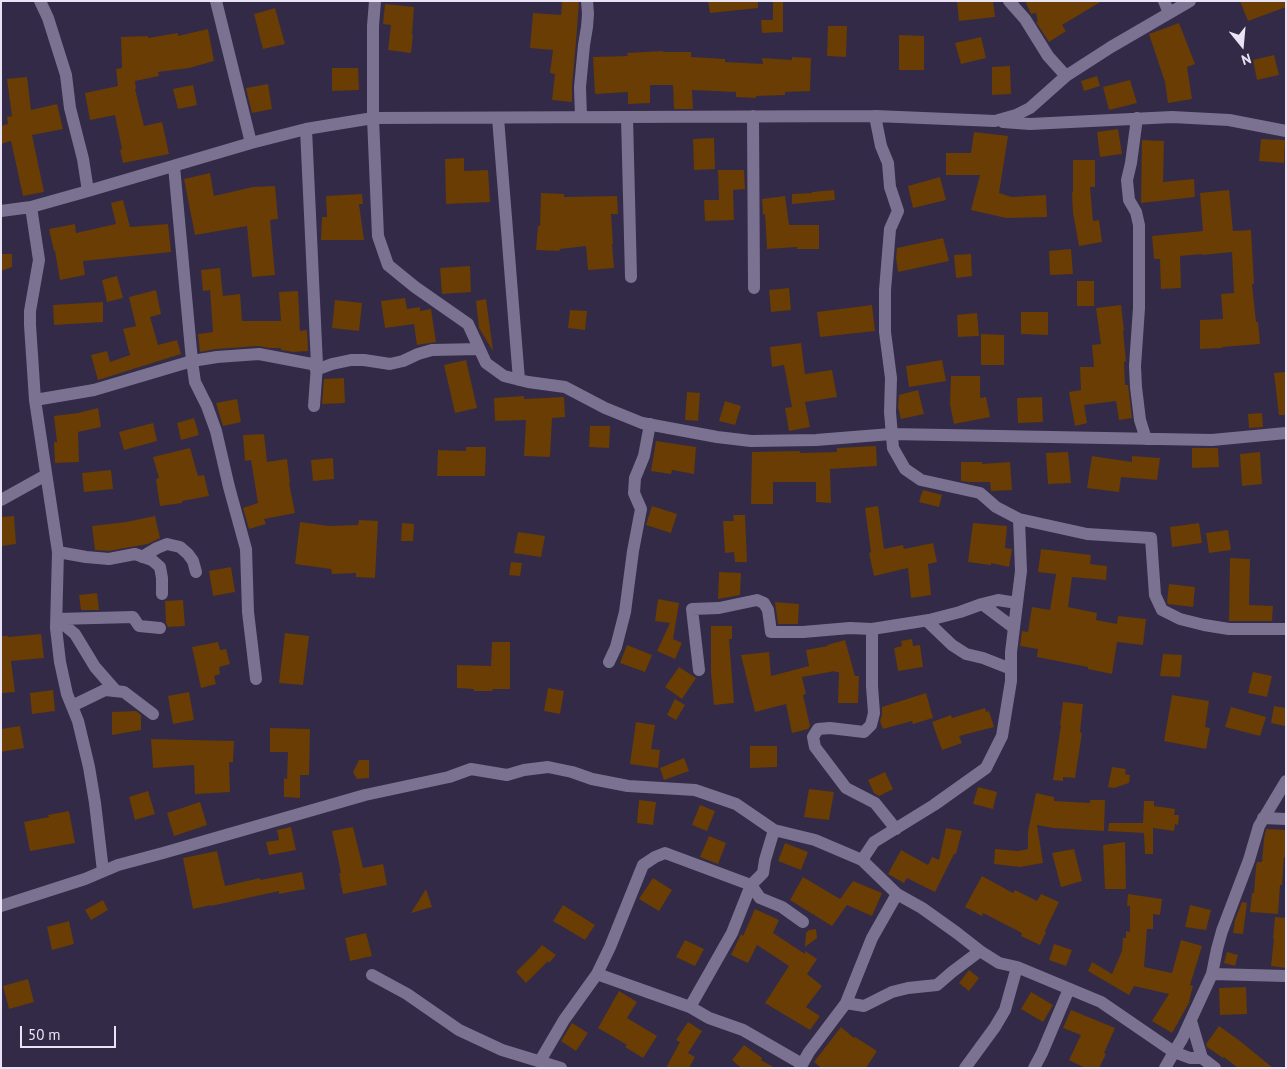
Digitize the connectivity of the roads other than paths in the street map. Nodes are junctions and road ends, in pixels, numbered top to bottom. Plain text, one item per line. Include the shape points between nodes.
1 (40, 1) edge
2 (216, 1) edge
3 (375, 1) edge
4 (586, 1) edge
5 (1009, 1) edge
6 (1190, 1) edge
7 (1166, 7) edge
8 (1066, 76) junction
9 (753, 116) junction
10 (874, 116) junction
11 (581, 117) junction
12 (627, 117) junction
13 (373, 118) junction
14 (498, 118) junction
15 (1137, 118) junction
16 (995, 121) junction
17 (306, 129) junction
18 (1286, 130) edge
19 (251, 143) junction
20 (174, 166) junction
21 (88, 191) junction
22 (31, 207) junction
23 (1, 211) edge
24 (631, 277) dead end
25 (754, 288) dead end
26 (479, 349) junction
27 (192, 361) junction
28 (317, 367) junction
29 (519, 380) junction
30 (35, 400) junction
31 (314, 406) dead end
32 (650, 424) junction
33 (1286, 433) edge
34 (891, 434) junction
35 (1146, 439) junction
36 (46, 475) junction
37 (1, 500) edge
38 (1019, 519) junction
39 (58, 552) junction
40 (142, 556) junction
41 (196, 572) dead end
42 (162, 594) dead end
43 (1017, 603) junction
44 (982, 604) junction
45 (57, 619) junction
46 (927, 620) junction
47 (160, 628) dead end
48 (1014, 628) junction
49 (872, 629) junction
50 (1286, 629) edge
51 (609, 662) dead end
52 (1011, 668) junction
53 (699, 670) dead end
54 (256, 679) dead end
55 (116, 691) junction
56 (72, 706) junction
57 (153, 714) dead end
58 (1286, 781) edge
59 (1263, 818) junction
60 (1286, 819) edge
61 (896, 829) junction
62 (774, 830) junction
63 (862, 860) junction
64 (103, 872) junction
65 (751, 885) junction
66 (898, 894) junction
67 (1, 906) edge
68 (803, 922) dead end
69 (980, 951) junction
70 (1017, 967) junction
71 (596, 974) junction
72 (1212, 974) junction
73 (372, 975) dead end
74 (1286, 976) edge
75 (1069, 989) junction
76 (846, 1003) junction
77 (690, 1007) junction
78 (1191, 1021) junction
79 (1174, 1052) junction
80 (1202, 1058) junction
81 (540, 1062) junction
82 (801, 1066) edge
83 (561, 1068) edge
84 (965, 1068) edge
85 (1034, 1068) edge
86 (1165, 1068) edge
87 (1215, 1068) edge

1 - 21 street via 66,75
2 - 19 street
3 - 13 street
4 - 11 street via 588,14 580,87
5 - 8 street
6 - 7 street
7 - 8 street
8 - 16 street via 1030,108
9 - 10 street
9 - 12 street
9 - 25 street
10 - 16 street
10 - 34 street via 898,211 890,229 884,290 891,378
11 - 12 street
11 - 14 street
12 - 24 street
13 - 14 street
13 - 17 street
13 - 26 street via 378,236 388,265 468,324
14 - 29 street
15 - 16 street via 1030,124
15 - 18 street via 1229,120
15 - 35 street via 1127,180 1129,200 1139,225 1135,366 1140,420
17 - 19 street
17 - 28 street
19 - 20 street
20 - 21 street
20 - 27 street
21 - 22 street
22 - 23 street
22 - 30 street via 39,260 30,311
26 - 28 street via 432,350 390,364 350,360
26 - 29 street via 486,363 504,376
27 - 28 street via 259,354
27 - 30 street via 94,390
27 - 54 street via 195,382 216,431 246,549 248,612
28 - 31 street
29 - 32 street via 565,387 605,408
30 - 36 street
32 - 34 street via 751,441
32 - 51 street via 644,456 635,478 634,493 641,509 625,612
33 - 35 street via 1212,440
34 - 35 street
34 - 38 street via 893,448 905,469 921,480 980,493 996,507
36 - 37 street
36 - 39 street
38 - 43 street via 1022,571
38 - 50 street via 1087,534 1151,538 1155,595 1162,610 1180,619 1229,629
39 - 40 street via 108,559 135,554
39 - 45 street
40 - 41 street via 167,544 188,554
40 - 42 street via 160,567
43 - 44 street via 998,600
43 - 48 street
44 - 46 street
44 - 48 street
45 - 47 street via 133,616 139,626
45 - 55 street via 76,634 95,667
45 - 56 street via 60,662
46 - 49 street
46 - 52 street via 966,654
48 - 52 street
49 - 53 street via 772,632 768,610 757,600 692,610
49 - 61 street via 874,713 871,725 864,732 818,729 813,737 815,747 846,788 875,803
52 - 61 street via 1002,736 986,768
55 - 56 street via 105,690
55 - 57 street via 124,692
56 - 64 street via 89,767
58 - 59 street
59 - 60 street
59 - 72 street via 1222,931
61 - 63 street via 874,842
62 - 63 street via 815,840
62 - 64 street via 736,804 695,790 628,786 548,766 507,775 470,769 449,777 365,795
62 - 65 street via 763,873
63 - 66 street
64 - 67 street
65 - 68 street via 760,898 782,907
65 - 71 street via 664,854 655,857 643,865
65 - 77 street via 732,933
66 - 69 street
66 - 76 street via 872,938
69 - 70 street via 999,963
69 - 76 street via 937,985 892,992 864,1006
70 - 75 street
70 - 84 street via 1004,1010
71 - 77 street
71 - 81 street
72 - 74 street
72 - 78 street
73 - 81 street via 407,994 459,1030 502,1050
75 - 79 street via 1101,1002
75 - 85 street
76 - 82 street
77 - 82 street via 709,1018 743,1030
78 - 79 street
78 - 80 street
79 - 80 street via 1190,1058
79 - 86 street
80 - 87 street
81 - 83 street

